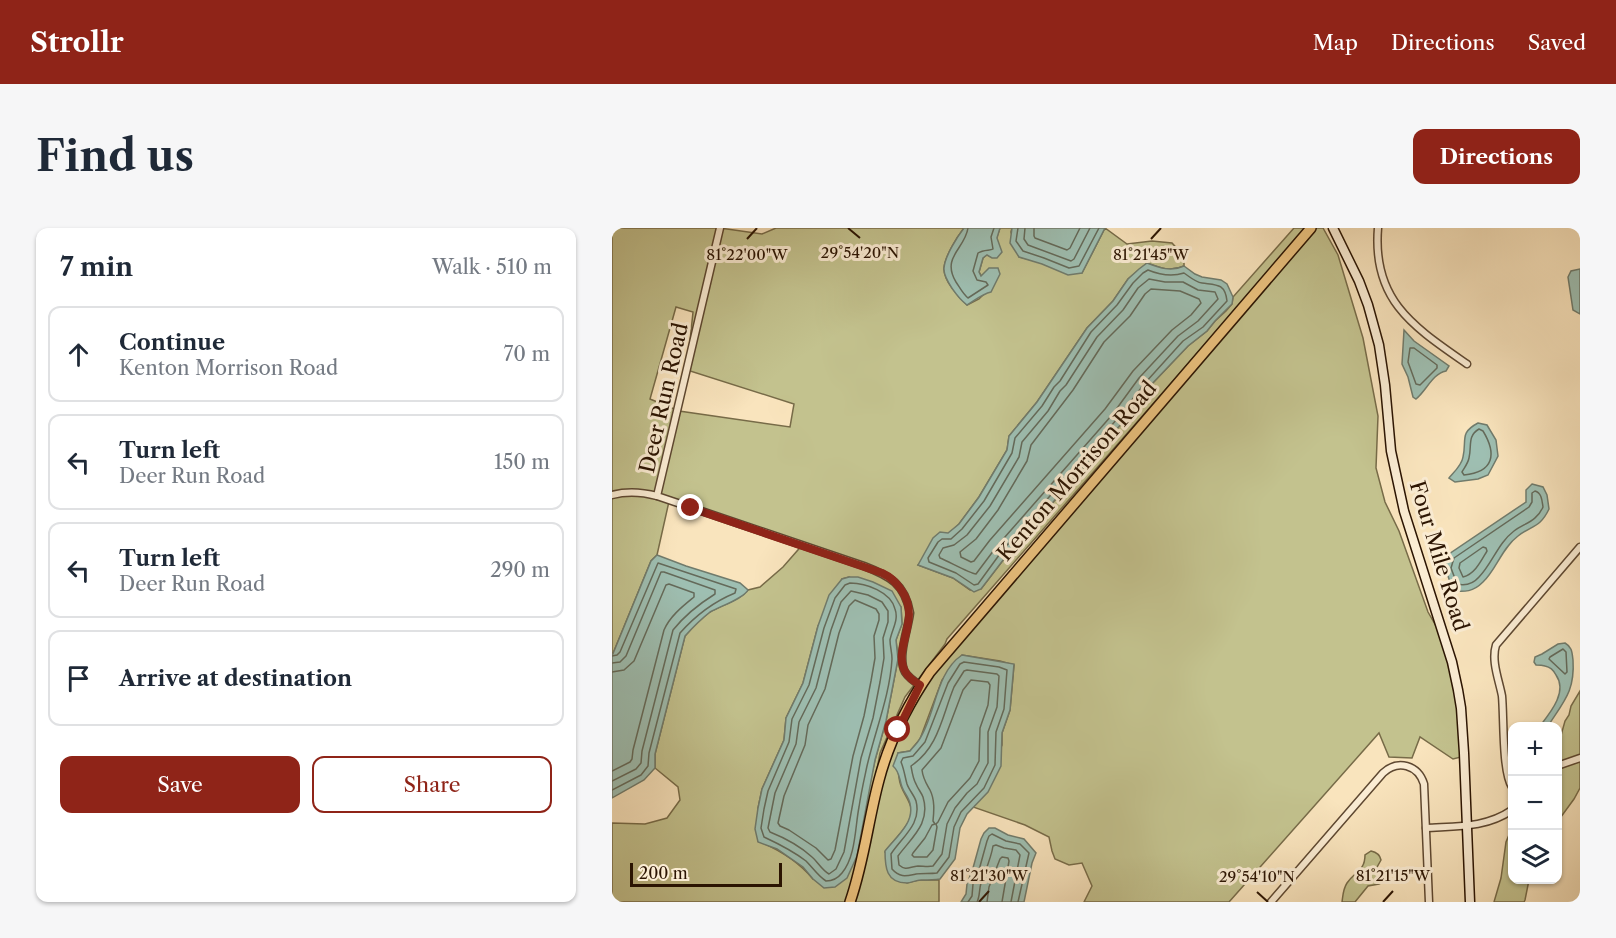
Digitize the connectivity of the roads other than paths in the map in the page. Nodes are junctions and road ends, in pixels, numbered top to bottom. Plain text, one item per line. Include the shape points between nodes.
1 (720, 228) edge
2 (1311, 228) edge
3 (1333, 228) edge
4 (1378, 228) edge
5 (1467, 364) dead end
6 (612, 495) edge
7 (657, 496) junction
8 (1580, 547) edge
9 (920, 685) junction
10 (1580, 758) edge
11 (1562, 764) edge
12 (1508, 780) edge
13 (1508, 812) edge
14 (1467, 826) junction
15 (1426, 828) junction
16 (850, 902) edge
17 (1271, 902) edge
18 (1429, 902) edge
19 (1470, 902) edge

1 - 7 street, Deer Run Road
2 - 9 main road, Kenton Morrison Road
3 - 14 main road, Four Mile Road via 1368,305 1385,385 1391,451 1403,509 1452,662 1461,708
4 - 5 street via 1380,267 1392,297 1424,334
6 - 7 street via 637,492
7 - 9 street, Deer Run Road via 889,576 905,595 910,613 902,663
8 - 12 street via 1496,645 1494,657 1504,714
9 - 16 main road, Kenton Morrison Road via 879,777
10 - 11 street
13 - 14 street
14 - 15 street
14 - 19 main road, Four Mile Road
15 - 17 street via 1422,779 1407,766 1392,766
15 - 18 street

